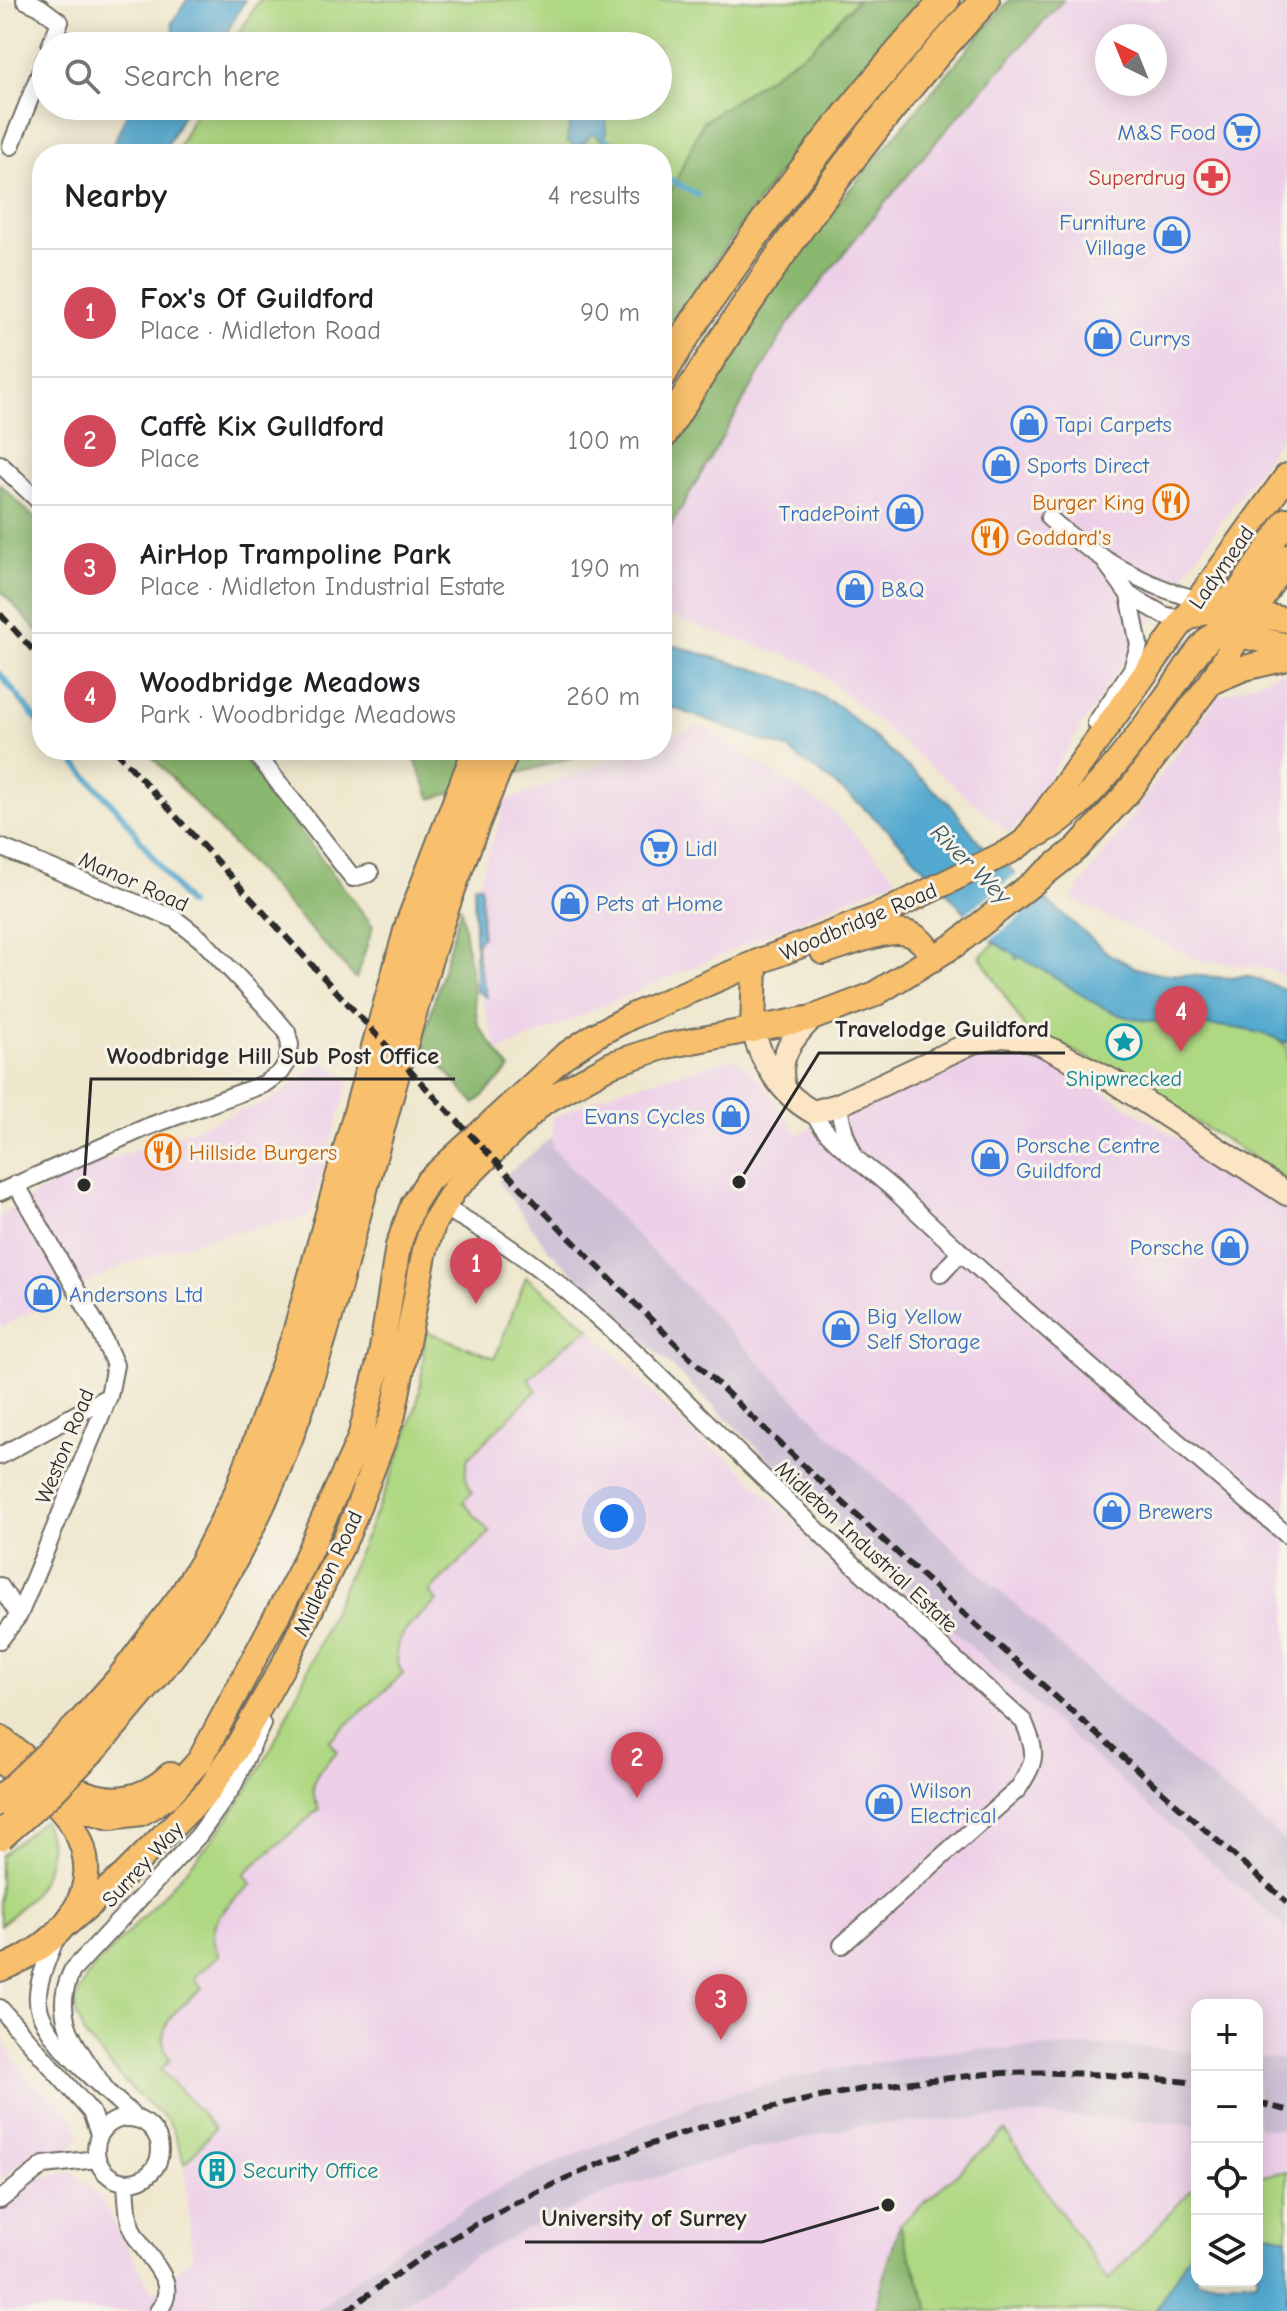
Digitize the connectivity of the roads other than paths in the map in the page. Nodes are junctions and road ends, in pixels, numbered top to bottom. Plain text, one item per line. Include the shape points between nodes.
1 (25, 0) edge
2 (945, 0) edge
3 (985, 0) edge
4 (56, 32) edge
5 (32, 93) edge
6 (11, 146) dead end
7 (672, 360) edge
8 (672, 420) edge
9 (0, 464) edge
10 (1287, 476) edge
11 (32, 494) edge
12 (1049, 518) dead end
13 (1287, 520) edge
14 (1101, 556) junction
15 (1287, 557) edge
16 (1129, 595) junction
17 (1226, 617) junction
18 (1183, 620) junction
19 (1287, 620) edge
20 (1287, 646) edge
21 (1287, 658) edge
22 (1211, 682) junction
23 (261, 760) edge
24 (473, 760) edge
25 (501, 760) edge
26 (1019, 846) junction
27 (0, 847) edge
28 (370, 873) dead end
29 (785, 951) junction
30 (933, 959) junction
31 (755, 963) junction
32 (812, 1018) junction
33 (753, 1030) junction
34 (785, 1091) junction
35 (838, 1105) junction
36 (813, 1112) junction
37 (497, 1132) junction
38 (854, 1154) junction
39 (470, 1157) junction
40 (16, 1184) junction
41 (0, 1192) edge
42 (1287, 1194) edge
43 (442, 1207) junction
44 (960, 1253) junction
45 (941, 1274) dead end
46 (109, 1396) junction
47 (0, 1456) edge
48 (1287, 1535) edge
49 (0, 1586) edge
50 (19, 1615) junction
51 (0, 1640) edge
52 (285, 1662) junction
53 (220, 1720) junction
54 (87, 1736) junction
55 (0, 1738) edge
56 (0, 1761) edge
57 (0, 1801) edge
58 (53, 1801) junction
59 (0, 1836) edge
60 (62, 1930) junction
61 (842, 1945) dead end
62 (0, 1969) edge
63 (0, 2008) edge
64 (104, 2087) junction
65 (136, 2118) junction
66 (99, 2134) junction
67 (97, 2159) junction
68 (126, 2182) junction
69 (0, 2200) edge
70 (158, 2311) edge

1 - 4 street via 60,22
2 - 7 highway via 870,84 783,196
3 - 8 highway via 890,108 812,211
5 - 6 street
9 - 11 street
10 - 17 main road, Ladymead
12 - 14 street
13 - 17 main road
14 - 16 street
14 - 17 street
15 - 17 main road, Ladymead
16 - 18 street
16 - 26 street via 1139,645 1132,669
17 - 18 main road
17 - 19 main road
17 - 20 main road
17 - 22 main road, Ladymead
17 - 26 main road via 1190,663 1164,675 1079,788
18 - 26 main road, Woodbridge Road
21 - 22 main road
22 - 30 main road via 1128,792 1077,848
23 - 28 street via 353,878
24 - 54 highway via 425,881 392,984 296,1337 239,1492 204,1562
25 - 54 highway via 432,945 326,1329 287,1445 198,1618 172,1655
26 - 29 main road, Woodbridge Road via 884,913
27 - 40 street, Manor Road via 175,919 287,1032 290,1052 281,1072 264,1084 134,1132
29 - 30 main road via 813,955 906,933 923,941
29 - 31 main road, Woodbridge Road
30 - 32 main road via 873,995
31 - 33 main road
31 - 37 main road, Woodbridge Road via 594,1036 564,1056
32 - 33 main road
32 - 34 street via 783,1059
33 - 34 street via 762,1057
33 - 37 main road via 666,1046 612,1064
34 - 36 street
35 - 36 street
35 - 38 street
35 - 42 street via 973,1042 1021,1038 1113,1081
36 - 38 street via 818,1123
37 - 39 main road
38 - 44 street
39 - 43 main road, Midleton Road
39 - 53 main road, Midleton Road via 428,1181 407,1219 360,1438 298,1576
40 - 41 street
40 - 46 street, Weston Road via 101,1333 115,1365
43 - 52 main road, Midleton Road via 420,1272 393,1415 348,1533
43 - 61 street, Midleton Industrial Estate via 480,1227 584,1304 1024,1722 1035,1746 1031,1770 1018,1789
44 - 45 street
44 - 48 street
46 - 47 street
46 - 50 street, Weston Road
49 - 50 street
50 - 51 street, Weston Road
52 - 60 main road, Midleton Road via 209,1790
52 - 64 street, Surrey Way via 232,1788 199,1835 72,1971 64,1987 62,2013
53 - 55 main road via 158,1785 117,1799 79,1793
53 - 58 main road, Midleton Road via 193,1769 151,1809 110,1817
54 - 57 highway, bridge
54 - 59 highway, bridge via 51,1791
56 - 58 main road
58 - 60 main road via 78,1837 85,1869 84,1886
60 - 62 main road, Midleton Road
60 - 64 street, Surrey Way via 39,1990 41,2018
63 - 66 street via 91,2112
64 - 65 street, Surrey Way
65 - 66 street via 119,2118
65 - 68 street via 153,2130 159,2160 146,2177
66 - 67 street
67 - 68 street via 107,2175
67 - 69 street via 44,2165
68 - 70 street via 131,2228 164,2277 167,2294

